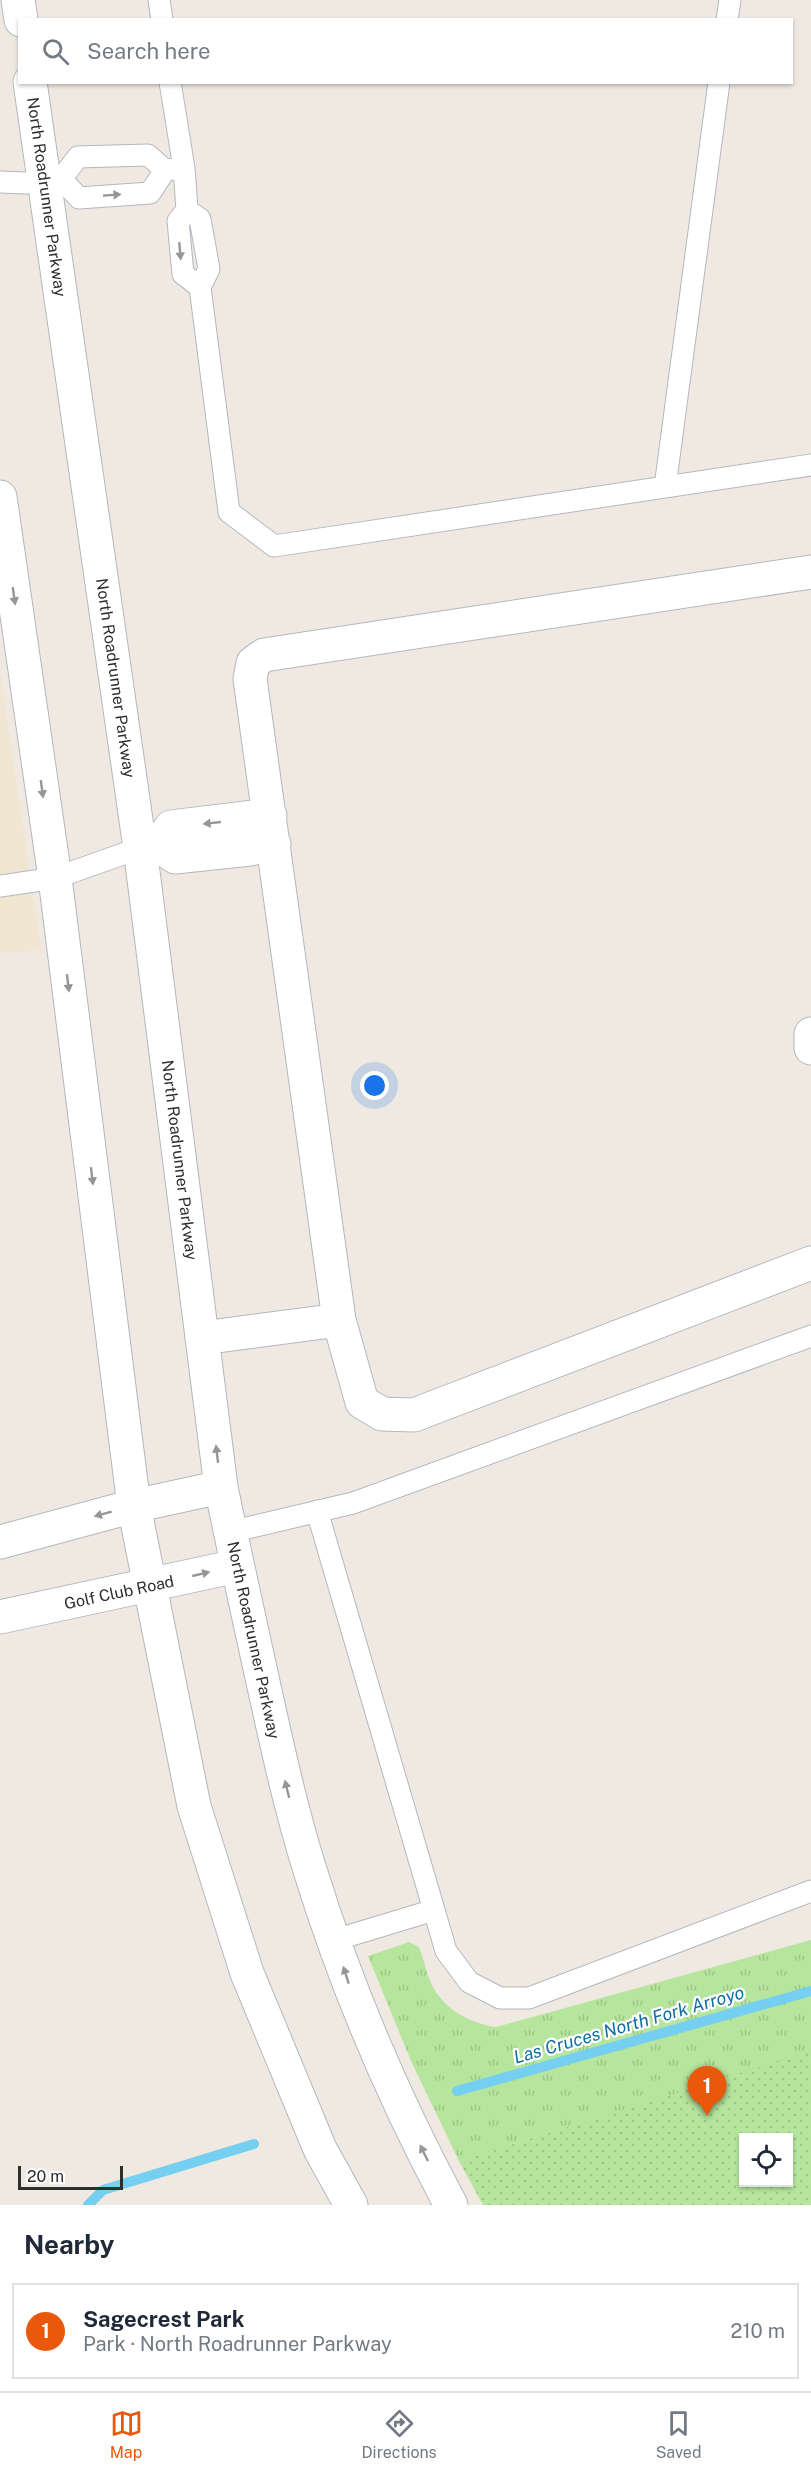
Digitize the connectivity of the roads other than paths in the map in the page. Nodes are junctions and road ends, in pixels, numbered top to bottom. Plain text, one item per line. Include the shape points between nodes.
1 (18, 0) edge
2 (159, 0) edge
3 (730, 0) edge
4 (21, 18) edge
5 (162, 18) edge
6 (727, 18) edge
7 (30, 84) edge
8 (170, 84) edge
9 (719, 84) edge
10 (175, 169) junction
11 (53, 180) junction
12 (0, 182) edge
13 (811, 465) edge
14 (665, 487) junction
15 (0, 497) edge
16 (811, 572) edge
17 (272, 830) junction
18 (149, 846) junction
19 (55, 878) junction
20 (0, 886) edge
21 (811, 1034) edge
22 (811, 1048) edge
23 (811, 1263) edge
24 (339, 1320) junction
25 (811, 1336) edge
26 (202, 1338) junction
27 (221, 1487) junction
28 (134, 1506) junction
29 (317, 1511) junction
30 (230, 1532) junction
31 (0, 1542) edge
32 (237, 1566) junction
33 (150, 1586) junction
34 (0, 1617) edge
35 (811, 1891) edge
36 (434, 1910) junction
37 (335, 1940) junction
38 (351, 2205) edge
39 (451, 2205) edge

1 - 4 main road
2 - 5 lane
3 - 6 lane
7 - 11 main road, North Roadrunner Parkway
8 - 10 lane
9 - 14 lane
10 - 11 lane via 148,155 78,157
11 -> 10 lane via 79,198 150,193
10 - 14 lane via 187,210 200,219 208,255 209,269 200,287 229,512 274,546
11 - 12 lane
11 - 18 main road, North Roadrunner Parkway
13 - 14 lane
15 -> 19 main road
16 - 17 main road via 264,655 254,663 250,679
17 - 18 main road via 171,827
17 - 24 main road
18 - 19 lane
18 - 26 main road, North Roadrunner Parkway
19 - 20 lane
19 -> 28 main road
21 - 22 main road
23 - 24 main road via 414,1416 382,1414 362,1402
24 - 26 main road
25 - 29 lane via 353,1503
27 -> 26 main road, North Roadrunner Parkway
27 - 28 main road
27 - 30 main road, North Roadrunner Parkway
28 -> 31 main road
28 - 33 main road
29 - 30 lane
29 - 36 lane
30 - 32 main road, North Roadrunner Parkway
33 -> 32 main road, Golf Club Road
37 -> 32 main road, North Roadrunner Parkway via 288,1792
33 - 34 main road, Golf Club Road
33 - 38 main road via 194,1806 244,1962 320,2149
35 - 36 lane via 529,1998 500,1998 469,1982 446,1951
36 - 37 lane
39 -> 37 main road, North Roadrunner Parkway via 375,2048

